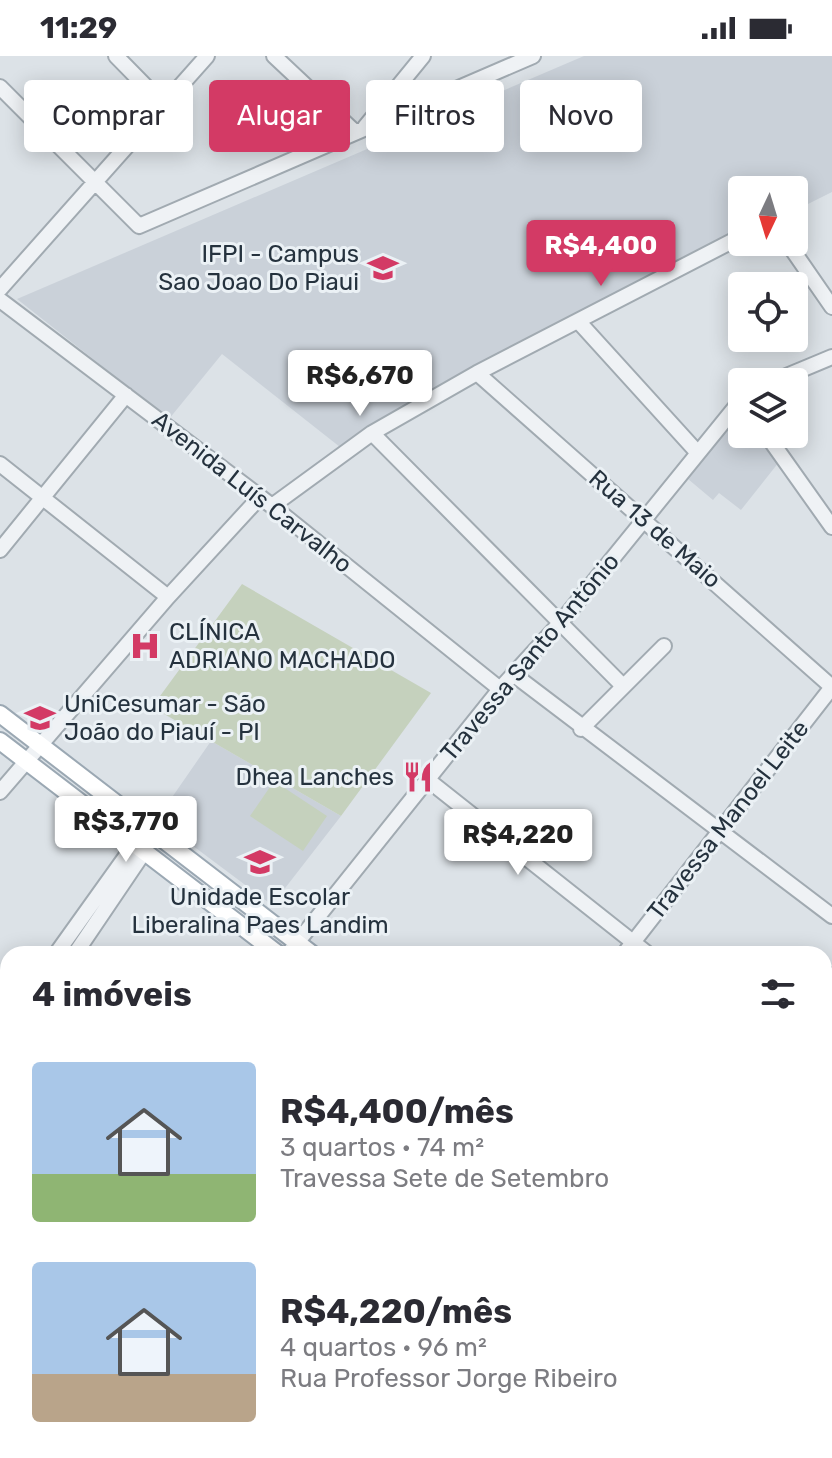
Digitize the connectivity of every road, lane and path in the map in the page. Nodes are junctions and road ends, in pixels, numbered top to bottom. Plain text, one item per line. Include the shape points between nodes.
1 (116, 56) edge
2 (207, 56) edge
3 (274, 56) edge
4 (423, 56) edge
5 (533, 56) edge
6 (513, 59) edge
7 (140, 80) edge
8 (186, 80) edge
9 (0, 87) edge
10 (360, 130) junction
11 (122, 152) edge
12 (95, 183) junction
13 (728, 243) edge
14 (797, 256) edge
15 (0, 289) edge
16 (0, 300) edge
17 (832, 307) edge
18 (578, 321) junction
19 (832, 357) edge
20 (806, 368) edge
21 (477, 373) junction
22 (126, 395) junction
23 (728, 416) edge
24 (372, 433) junction
25 (776, 448) edge
26 (697, 452) junction
27 (0, 464) edge
28 (43, 497) junction
29 (265, 502) junction
30 (644, 518) junction
31 (832, 527) edge
32 (0, 550) edge
33 (168, 597) junction
34 (561, 622) junction
35 (664, 646) dead end
36 (513, 674) junction
37 (623, 686) junction
38 (832, 687) edge
39 (500, 689) junction
40 (0, 714) edge
41 (581, 729) junction
42 (0, 741) edge
43 (41, 745) junction
44 (27, 762) junction
45 (428, 780) junction
46 (0, 792) edge
47 (719, 829) junction
48 (139, 849) junction
49 (832, 916) edge
50 (71, 934) junction
51 (62, 946) edge
52 (77, 946) edge
53 (81, 946) edge
54 (267, 946) edge
55 (290, 946) edge
56 (294, 946) edge
57 (627, 946) edge
58 (631, 946) edge

1 - 7 street
2 - 8 street
3 - 10 street
4 - 10 street
5 - 6 street
6 - 10 street
9 - 12 street
10 - 12 street via 139,226
11 - 12 street
12 - 15 street
13 - 18 street
14 - 17 street
16 - 22 street, Avenida Luís Carvalho
18 - 21 street
18 - 26 street
19 - 20 street
21 - 24 street
21 - 30 street, Rua 13 de Maio
22 - 28 street
22 - 29 street, Avenida Luís Carvalho
23 - 26 street, Travessa Santo Antônio
24 - 29 street
24 - 34 street
25 - 31 street
26 - 30 street, Travessa Santo Antônio
27 - 28 street
28 - 32 street
28 - 33 street
29 - 33 street
29 - 39 street, Avenida Luís Carvalho
30 - 34 street, Travessa Santo Antônio
30 - 38 street, Rua 13 de Maio
33 - 43 street
34 - 36 street, Travessa Santo Antônio
34 - 37 street
35 - 37 street
36 - 39 street, Travessa Santo Antônio
36 - 41 street
37 - 41 street
38 - 47 street, Travessa Manoel Leite
39 - 45 street, Travessa Santo Antônio
40 - 43 main road
41 - 47 street
42 - 44 main road
43 - 44 street
43 - 55 main road
44 - 46 street
44 - 48 main road
45 - 56 street, Travessa Santo Antônio
45 - 57 street
47 - 49 street
47 - 58 street, Travessa Manoel Leite
48 - 50 street
48 - 53 street
48 - 54 main road
50 - 51 street
50 - 52 street

